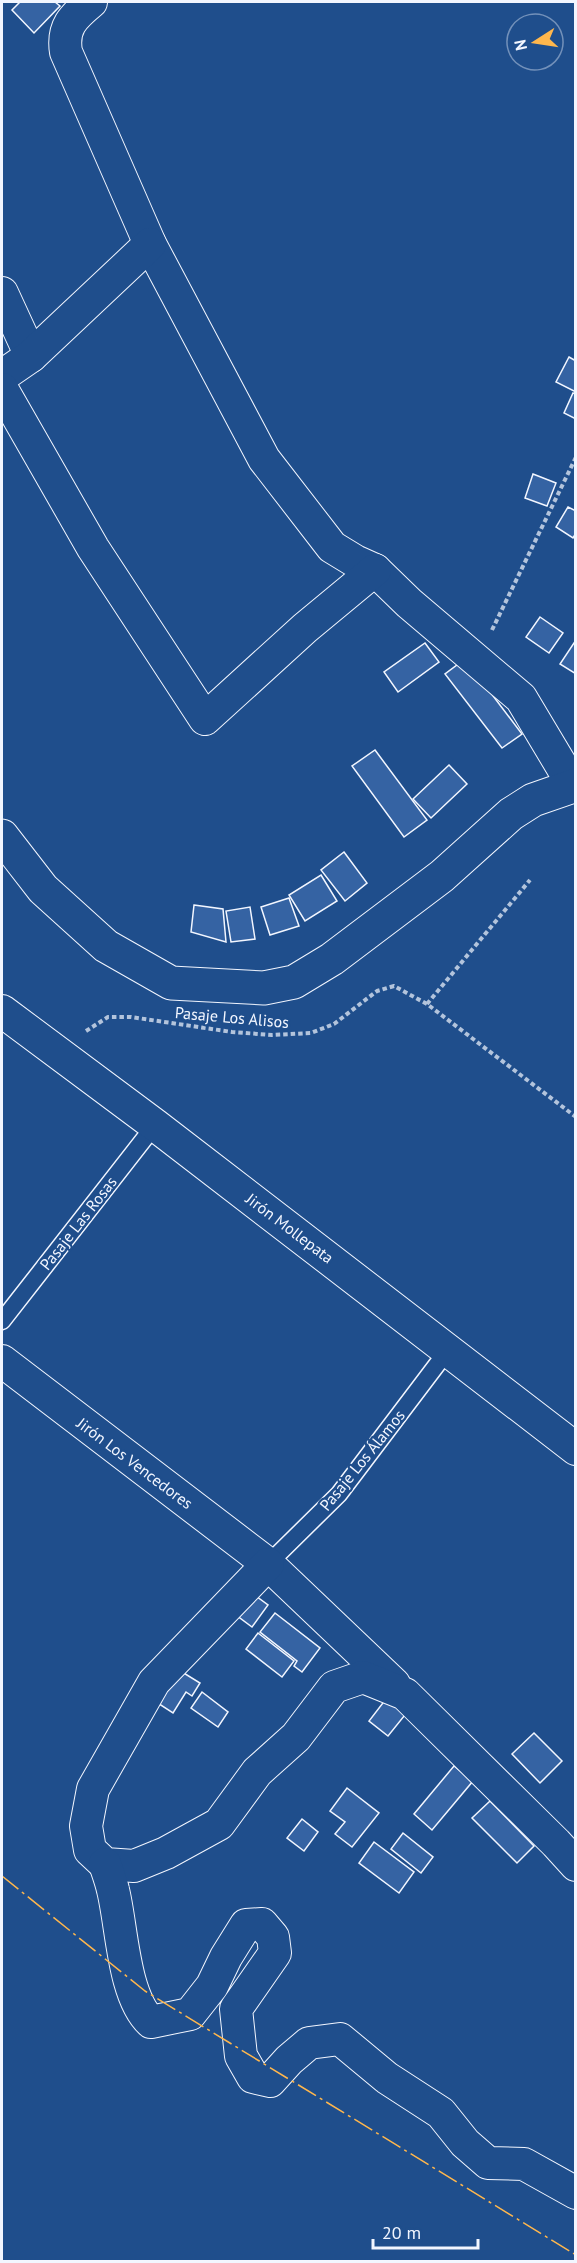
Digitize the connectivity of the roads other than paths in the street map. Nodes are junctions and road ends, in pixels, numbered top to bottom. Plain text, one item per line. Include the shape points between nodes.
1 (91, 2) edge
2 (150, 244) junction
3 (2, 293) edge
4 (31, 356) junction
5 (2, 376) edge
6 (2, 389) edge
7 (375, 570) junction
8 (574, 785) edge
9 (2, 836) edge
10 (2, 1011) edge
11 (155, 1125) junction
12 (2, 1321) edge
13 (448, 1350) junction
14 (2, 1361) edge
15 (576, 1449) edge
16 (268, 1564) junction
17 (405, 1694) junction
18 (105, 1864) junction
19 (576, 1865) edge
20 (576, 2193) edge

1 - 2 street via 67,28 66,52
2 - 4 street
2 - 7 street via 264,459 332,547
3 - 4 street
4 - 5 street
6 - 7 street via 93,548 205,719
7 - 8 street via 521,698
8 - 9 street via 533,800 511,814 442,876 332,959 294,982 264,988 171,983 106,946 43,889
10 - 11 street, Jirón Mollepata
11 - 12 lane, Pasaje Las Rosas
11 - 13 street, Jirón Mollepata
13 - 15 street, Jirón Mollepata
13 - 16 lane, Pasaje Los Álamos via 339,1494
14 - 16 street, Jirón Los Vencedores
16 - 17 street, Jirón Los Vencedores
16 - 18 street via 154,1682 93,1789 86,1826 90,1850
17 - 18 street via 363,1677 334,1687 296,1737 257,1772 219,1824 134,1866
17 - 19 street, Jirón Los Vencedores
18 - 20 street via 124,1963 142,2014 151,2022 190,2014 212,1986 246,1926 262,1924 273,1937 275,1953 236,2009 241,2056 253,2077 270,2081 309,2043 340,2039 387,2078 441,2114 488,2163 524,2164

